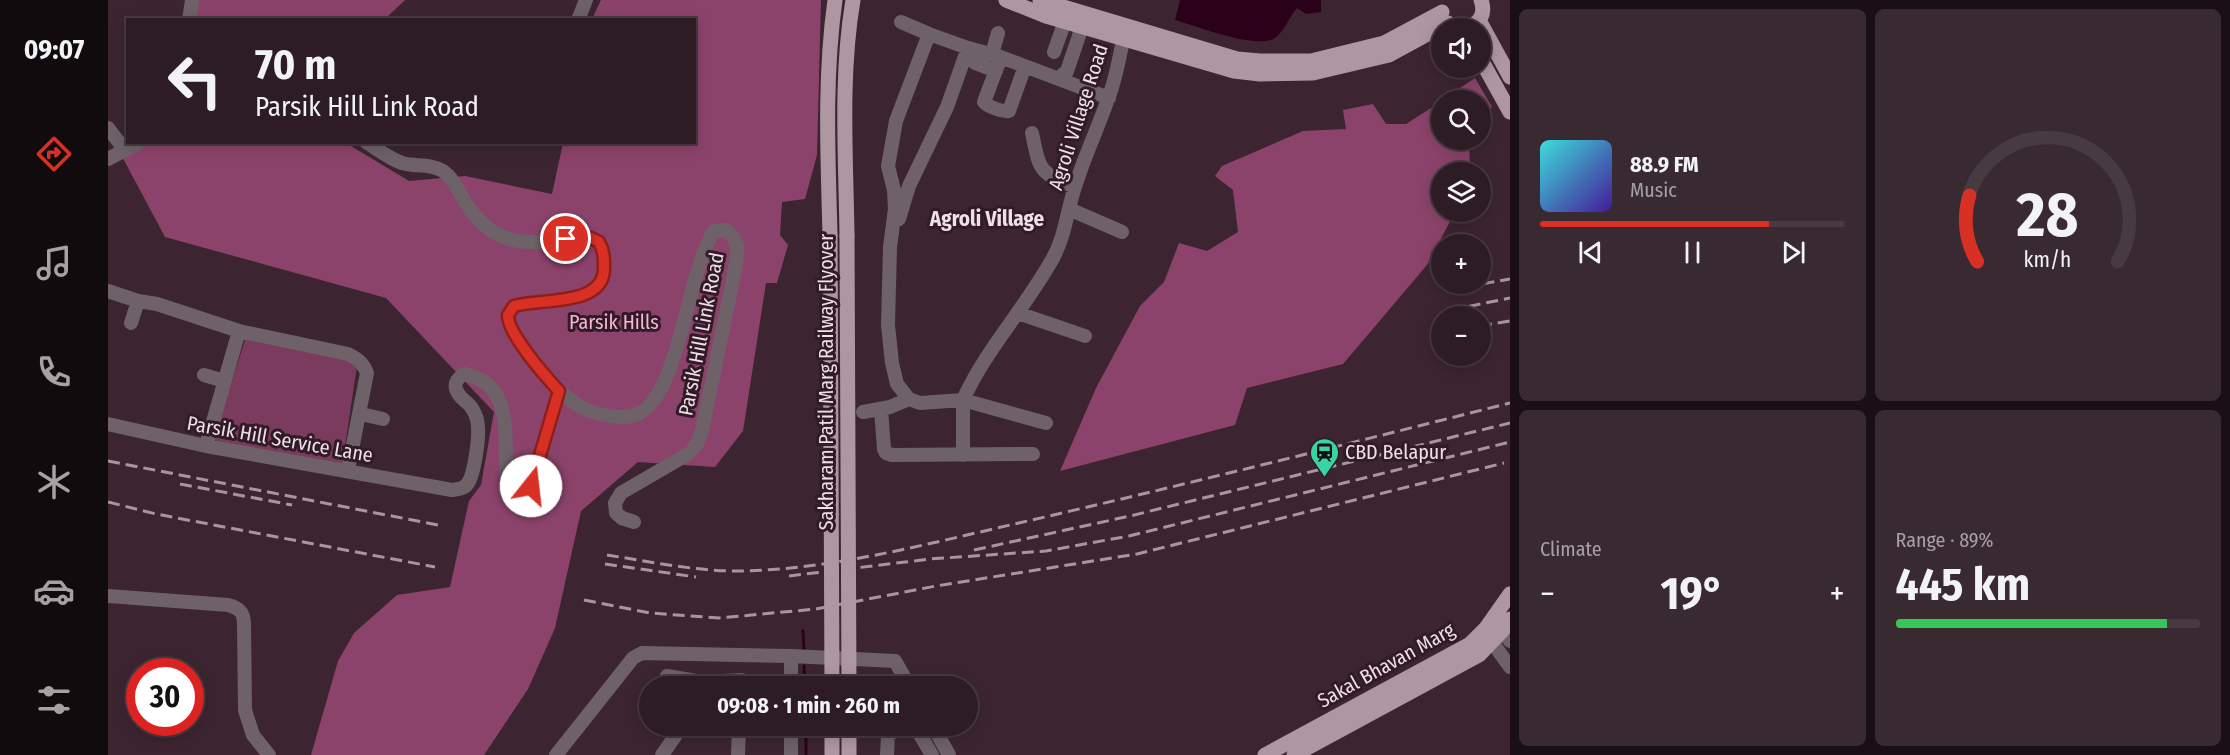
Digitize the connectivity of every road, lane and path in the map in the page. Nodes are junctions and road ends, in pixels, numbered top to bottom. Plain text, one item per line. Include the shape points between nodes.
1 (192, 0) edge
2 (586, 0) edge
3 (835, 0) edge
4 (853, 0) edge
5 (1006, 0) edge
6 (1040, 0) edge
7 (1480, 11) edge
8 (1448, 16) edge
9 (189, 18) edge
10 (579, 18) edge
11 (1065, 21) junction
12 (901, 22) dead end
13 (1082, 27) junction
14 (1125, 32) junction
15 (929, 33) junction
16 (999, 33) dead end
17 (968, 48) junction
18 (997, 62) junction
19 (975, 63) dead end
20 (1024, 71) junction
21 (1044, 74) junction
22 (1063, 74) dead end
23 (1510, 77) edge
24 (1491, 78) edge
25 (1109, 98) junction
26 (1510, 112) edge
27 (108, 128) edge
28 (1032, 133) dead end
29 (136, 144) edge
30 (369, 144) edge
31 (125, 150) junction
32 (108, 159) edge
33 (1075, 188) junction
34 (1068, 210) junction
35 (1122, 232) dead end
36 (890, 247) junction
37 (108, 291) edge
38 (138, 301) junction
39 (1018, 312) junction
40 (131, 323) dead end
41 (239, 331) junction
42 (1085, 336) dead end
43 (204, 375) dead end
44 (224, 381) junction
45 (559, 391) junction
46 (909, 399) junction
47 (963, 400) junction
48 (881, 409) junction
49 (864, 412) dead end
50 (361, 414) junction
51 (383, 419) dead end
52 (1046, 423) dead end
53 (108, 424) edge
54 (206, 446) junction
55 (1033, 454) dead end
56 (963, 455) junction
57 (348, 470) junction
58 (634, 522) dead end
59 (1510, 594) edge
60 (108, 596) edge
61 (1500, 632) edge
62 (739, 655) junction
63 (792, 656) junction
64 (1510, 667) edge
65 (741, 676) edge
66 (791, 676) edge
67 (832, 676) edge
68 (849, 676) edge
69 (904, 676) edge
70 (675, 736) edge
71 (739, 736) edge
72 (791, 736) edge
73 (832, 736) edge
74 (849, 736) edge
75 (888, 736) edge
76 (921, 736) edge
77 (939, 736) edge
78 (269, 755) edge
79 (556, 755) edge
80 (662, 755) edge
81 (738, 755) edge
82 (791, 755) edge
83 (832, 755) edge
84 (849, 755) edge
85 (887, 755) edge
86 (932, 755) edge
87 (949, 755) edge
88 (1265, 755) edge
89 (1294, 755) edge

1 - 9 street
2 - 10 street
3 - 67 main road, Sakharam Patil Marg Railway Flyover, bridge via 826,102
4 - 68 main road, Sakharam Patil Marg Railway Flyover, bridge via 846,77
5 - 11 main road
6 - 14 main road
7 - 23 main road
8 - 14 main road via 1389,54 1313,73 1234,71
11 - 13 main road
11 - 21 street
12 - 15 street
13 - 14 main road
13 - 22 street
14 - 25 street, Agroli Village Road
15 - 17 street
15 - 36 street via 897,121 888,166 895,209
16 - 18 street
17 - 18 street
17 - 36 street via 947,107 909,186
18 - 19 street
18 - 20 street
18 - 20 street via 984,102 1006,112
20 - 21 street
21 - 25 street
24 - 26 main road
25 - 33 street, Agroli Village Road
27 - 31 street
28 - 33 street via 1043,172
29 - 31 street
30 - 45 street, Parsik Hill Link Road via 401,163 441,170 482,224 501,238 514,242 591,238 599,242 604,251 604,275 594,290 578,297 514,306 508,315 510,327
31 - 32 street
33 - 34 street, Agroli Village Road
34 - 35 street
34 - 39 street, Agroli Village Road via 1067,225 1054,256
36 - 46 street via 888,325 892,363 897,384
37 - 38 street
38 - 40 street
38 - 41 street
39 - 42 street
39 - 47 street, Agroli Village Road via 974,376
41 - 44 street
41 - 50 street via 358,359 367,374
43 - 44 street
44 - 54 street
45 - 57 street, Parsik Hill Service Lane via 531,486 524,494 508,486 502,406 489,387 464,374 459,377 457,390 472,407 478,428 468,484 452,490
45 - 58 street, Parsik Hill Link Road via 599,414 626,417 639,413 652,401 672,362 708,241 714,231 726,230 734,237 738,246 735,270 702,430 688,454 621,493 615,503 616,513
46 - 47 street via 920,404
46 - 48 street
47 - 52 street
47 - 56 street
48 - 49 street
48 - 56 street via 886,453
50 - 51 street
50 - 57 street
53 - 54 street, Parsik Hill Service Lane
54 - 57 street, Parsik Hill Service Lane
55 - 56 street
59 - 61 main road, Sakal Bhavan Marg
60 - 78 street via 228,605 241,610 245,710 253,735
61 - 64 street
61 - 88 main road, Sakal Bhavan Marg via 1470,644
61 - 89 main road, Sakal Bhavan Marg via 1479,655
62 - 63 street
62 - 65 street
62 - 79 street via 642,653 633,658
63 - 66 street
63 - 69 street via 895,661
70 - 80 street
71 - 81 street
72 - 82 street
73 - 83 main road
74 - 84 main road
75 - 85 street
76 - 86 street
77 - 87 street

